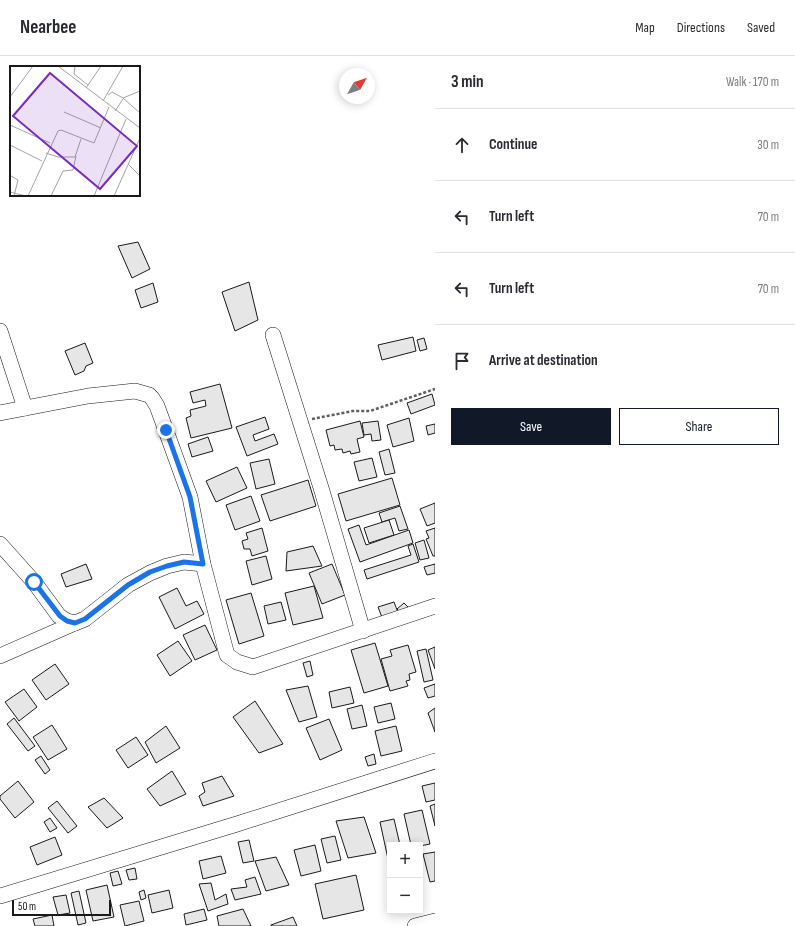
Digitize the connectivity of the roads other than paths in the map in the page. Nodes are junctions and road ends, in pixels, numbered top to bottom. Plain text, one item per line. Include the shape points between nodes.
1 (0, 331) edge
2 (273, 335) dead end
3 (25, 408) junction
4 (0, 413) edge
5 (0, 544) edge
6 (203, 564) junction
7 (435, 606) edge
8 (75, 623) junction
9 (363, 631) junction
10 (0, 656) edge
11 (435, 761) edge
12 (0, 896) edge
13 (435, 921) edge
14 (415, 926) edge

1 - 3 street
2 - 9 street
3 - 4 street
3 - 6 street via 88,396 135,391 152,398 190,497
5 - 8 street via 60,616
6 - 8 street via 184,562 150,572 128,585 85,619
6 - 9 street via 227,655 237,662 253,667
7 - 9 street
8 - 10 street
11 - 12 street
13 - 14 street

